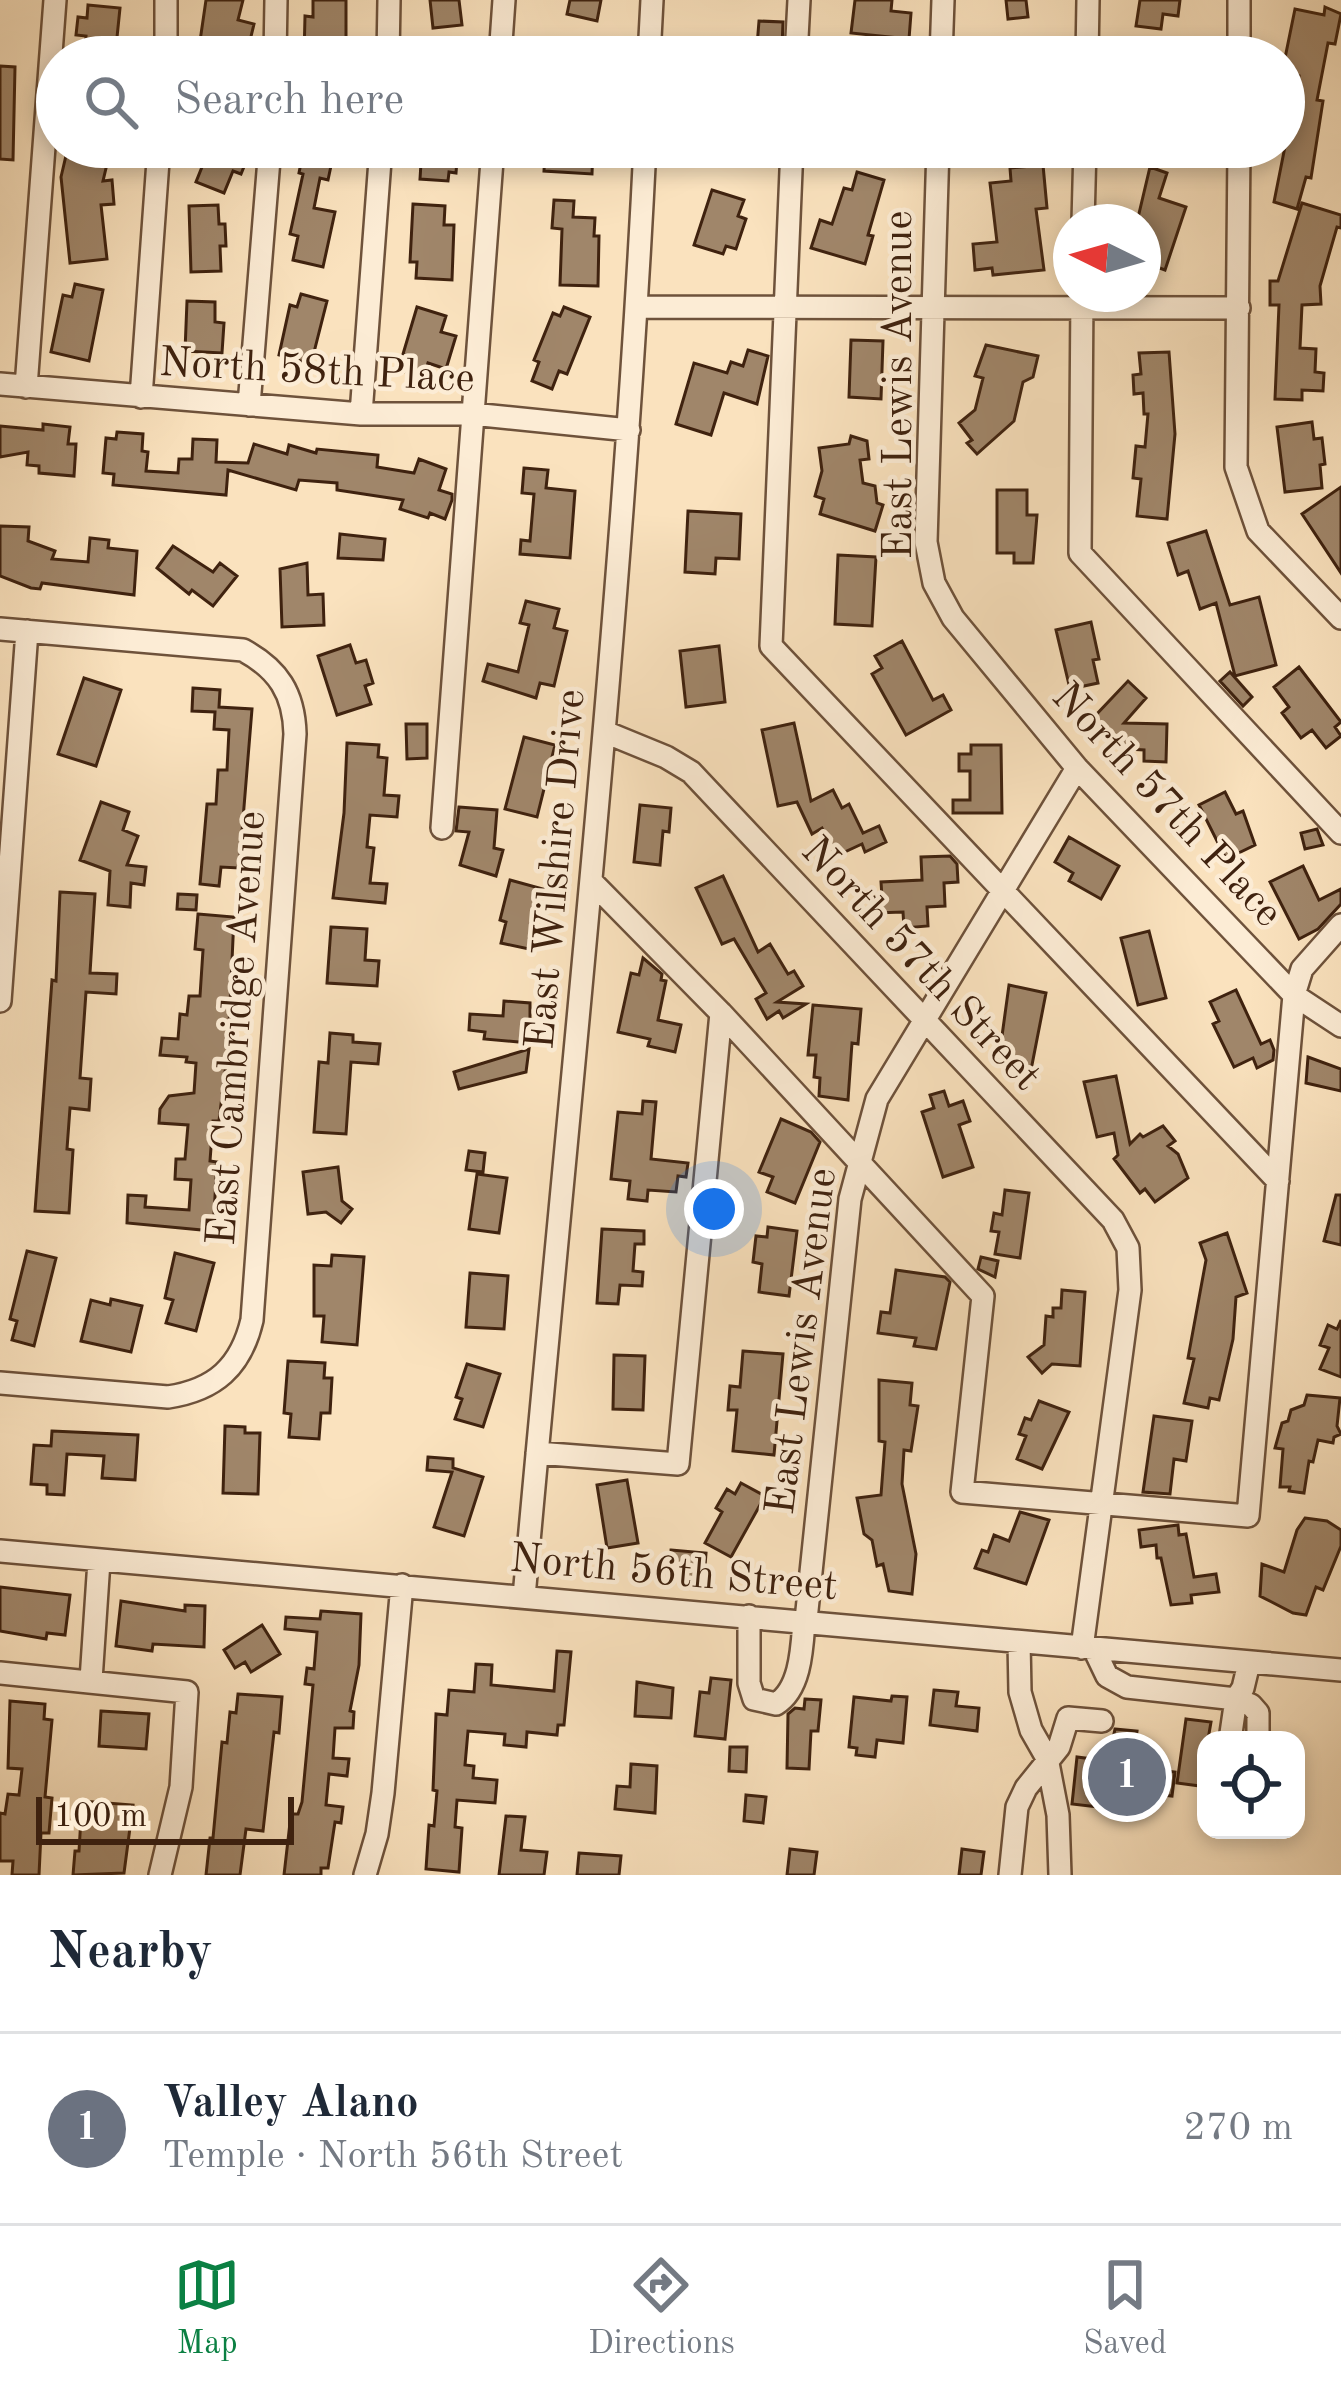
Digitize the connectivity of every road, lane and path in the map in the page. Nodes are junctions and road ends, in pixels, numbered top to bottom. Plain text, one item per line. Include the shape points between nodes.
1 (55, 0) edge
2 (166, 0) edge
3 (276, 0) edge
4 (388, 0) edge
5 (504, 0) edge
6 (652, 0) edge
7 (799, 0) edge
8 (943, 0) edge
9 (1088, 0) edge
10 (1238, 0) edge
11 (52, 36) edge
12 (166, 36) edge
13 (275, 36) edge
14 (388, 36) edge
15 (501, 36) edge
16 (650, 36) edge
17 (797, 36) edge
18 (942, 36) edge
19 (1087, 36) edge
20 (1239, 36) edge
21 (42, 168) edge
22 (157, 168) edge
23 (268, 168) edge
24 (379, 168) edge
25 (491, 168) edge
26 (644, 168) edge
27 (791, 168) edge
28 (937, 168) edge
29 (1084, 168) edge
30 (1239, 168) edge
31 (1083, 204) edge
32 (1053, 301) edge
33 (1161, 304) edge
34 (785, 305) junction
35 (933, 306) junction
36 (637, 307) junction
37 (1239, 308) junction
38 (1081, 312) edge
39 (0, 384) edge
40 (26, 386) junction
41 (141, 397) junction
42 (249, 405) junction
43 (361, 414) junction
44 (472, 414) junction
45 (629, 430) junction
46 (953, 618) joint
47 (1341, 618) edge
48 (0, 629) edge
49 (28, 631) junction
50 (605, 732) junction
51 (1077, 768) junction
52 (442, 828) dead end
53 (1341, 833) edge
54 (591, 881) junction
55 (1001, 891) junction
56 (1341, 925) edge
57 (1294, 995) junction
58 (0, 1000) edge
59 (721, 1013) junction
60 (922, 1020) junction
61 (1341, 1027) edge
62 (858, 1162) junction
63 (1278, 1181) junction
64 (0, 1383) edge
65 (537, 1453) junction
66 (1101, 1501) junction
67 (0, 1551) edge
68 (99, 1561) junction
69 (402, 1585) junction
70 (524, 1597) junction
71 (749, 1616) junction
72 (805, 1621) junction
73 (1019, 1642) junction
74 (1088, 1649) junction
75 (1249, 1663) junction
76 (1341, 1670) edge
77 (0, 1672) edge
78 (91, 1680) junction
79 (1236, 1699) junction
80 (1102, 1721) dead end
81 (1231, 1731) edge
82 (1258, 1731) edge
83 (1048, 1765) junction
84 (160, 1875) edge
85 (365, 1875) edge
86 (1010, 1875) edge
87 (1060, 1875) edge

1 - 11 street
2 - 12 street
3 - 13 street
4 - 14 street
5 - 15 street
6 - 16 street
7 - 17 street
8 - 18 street
9 - 19 street
10 - 20 street
21 - 40 street
22 - 41 street
23 - 42 street
24 - 43 street
25 - 44 street
26 - 36 street, East Wilshire Drive
27 - 34 street
28 - 35 street, East Lewis Avenue
29 - 31 street
30 - 37 street
32 - 35 street
33 - 37 street
34 - 35 street
34 - 36 street
34 - 55 street via 771,646
35 - 46 street, East Lewis Avenue via 926,542 934,583
36 - 45 street, East Wilshire Drive
37 - 47 street via 1236,467 1258,531
38 - 53 street via 1080,554
39 - 40 street, North 58th Place
40 - 41 street, North 58th Place
41 - 42 street, North 58th Place
42 - 43 street, North 58th Place
43 - 44 street, North 58th Place
44 - 45 street, North 58th Place
44 - 52 street
45 - 50 street, East Wilshire Drive
46 - 51 street, North 57th Place
48 - 49 street
49 - 58 street
49 - 64 street, East Cambridge Avenue via 242,650 286,687 295,734 252,1320 238,1359 212,1385 168,1397
50 - 54 street, East Wilshire Drive
50 - 60 street, North 57th Street via 691,772
51 - 55 street, East Lewis Avenue
51 - 57 street, North 57th Place
54 - 59 street
54 - 65 street, East Wilshire Drive
55 - 60 street, East Lewis Avenue
55 - 63 street
56 - 57 street via 1302,969
57 - 61 street, North 57th Place
57 - 63 street
59 - 62 street
59 - 65 street via 678,1464
60 - 62 street, East Lewis Avenue via 877,1099
60 - 66 street, North 57th Street via 1113,1220 1127,1248 1130,1290
62 - 66 street via 983,1296 962,1492
62 - 72 street, East Lewis Avenue
63 - 66 street via 1248,1516
65 - 70 street, East Wilshire Drive
66 - 74 street, North 57th Street
67 - 68 street, North 56th Street
68 - 69 street, North 56th Street
68 - 78 street
69 - 70 street, North 56th Street
69 - 85 street via 380,1814
70 - 71 street, North 56th Street
71 - 72 street, North 56th Street
71 - 72 street, East Lewis Avenue via 749,1683 754,1699 776,1704 793,1685
72 - 73 street, North 56th Street
73 - 74 street, North 56th Street
73 - 83 street via 1020,1692
74 - 75 street, North 56th Street
74 - 79 street via 1107,1676 1127,1687
75 - 76 street, North 56th Street
75 - 79 street
77 - 78 street
78 - 84 street via 187,1692 181,1787
79 - 81 street
79 - 82 street via 1258,1713
80 - 83 street via 1068,1718
83 - 86 street via 1017,1808
83 - 87 street

